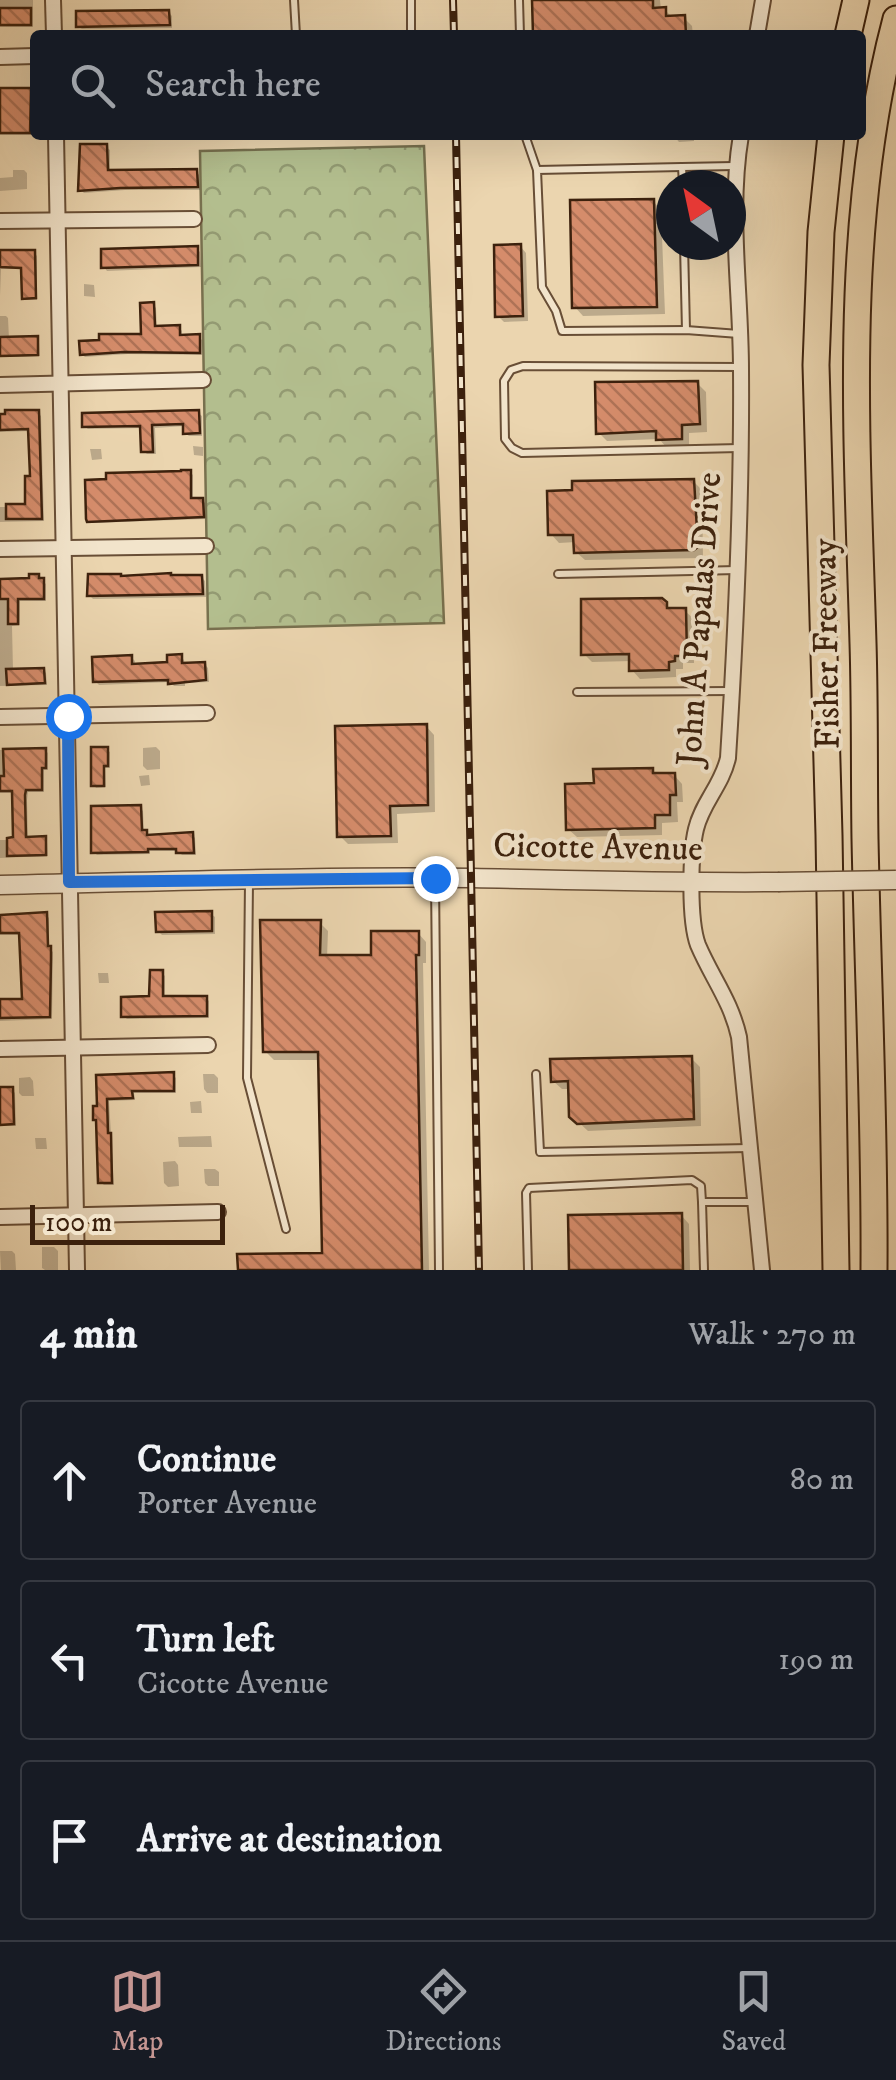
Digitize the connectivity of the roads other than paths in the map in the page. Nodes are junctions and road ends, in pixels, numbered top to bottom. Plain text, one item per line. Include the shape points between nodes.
1 (53, 0) edge
2 (294, 0) edge
3 (412, 0) edge
4 (519, 0) edge
5 (763, 0) edge
6 (856, 0) edge
7 (896, 19) edge
8 (54, 30) edge
9 (296, 30) edge
10 (411, 30) edge
11 (520, 30) edge
12 (758, 30) edge
13 (849, 30) edge
14 (30, 56) edge
15 (0, 57) edge
16 (896, 68) edge
17 (876, 110) junction
18 (56, 140) edge
19 (526, 140) edge
20 (740, 140) edge
21 (831, 140) edge
22 (682, 166) junction
23 (736, 166) junction
24 (537, 170) junction
25 (682, 170) edge
26 (194, 219) dead end
27 (0, 221) edge
28 (58, 221) junction
29 (684, 260) edge
30 (686, 330) junction
31 (740, 334) junction
32 (741, 367) junction
33 (203, 380) dead end
34 (61, 384) junction
35 (0, 385) edge
36 (740, 448) junction
37 (206, 546) dead end
38 (64, 548) junction
39 (0, 550) edge
40 (737, 570) junction
41 (558, 574) dead end
42 (732, 691) junction
43 (577, 692) dead end
44 (208, 713) dead end
45 (0, 716) edge
46 (68, 716) junction
47 (435, 878) junction
48 (249, 880) junction
49 (896, 880) edge
50 (69, 882) junction
51 (692, 882) junction
52 (0, 884) edge
53 (208, 1045) dead end
54 (74, 1048) junction
55 (0, 1049) edge
56 (536, 1074) dead end
57 (751, 1148) junction
58 (702, 1202) junction
59 (756, 1202) junction
60 (218, 1212) dead end
61 (76, 1216) junction
62 (0, 1217) edge
63 (286, 1229) dead end
64 (77, 1270) edge
65 (438, 1270) edge
66 (528, 1270) edge
67 (704, 1270) edge
68 (762, 1270) edge
69 (836, 1270) edge
70 (874, 1270) edge

1 - 8 street
2 - 9 lane
3 - 10 lane
4 - 11 lane
5 - 12 street
6 - 13 highway
7 - 17 highway, Fisher Freeway
14 - 15 street
16 - 17 highway
17 - 70 highway, Fisher Freeway via 860,242 855,368
18 - 28 street
19 - 24 lane
20 - 23 street, John A Papalas Drive
21 - 69 highway, Fisher Freeway via 820,232 816,365
22 - 23 lane
22 - 24 lane
22 - 25 lane
23 - 31 street, John A Papalas Drive
24 - 30 lane via 542,287 562,331
26 - 28 street
27 - 28 street
28 - 34 street
29 - 30 lane
30 - 31 lane
31 - 32 street, John A Papalas Drive
32 - 36 street, John A Papalas Drive
32 - 36 lane via 523,366 504,381 505,439 522,453
33 - 34 street
34 - 35 street
34 - 38 street
36 - 40 street, John A Papalas Drive
37 - 38 street
38 - 39 street
38 - 46 street
40 - 41 lane
40 - 42 street, John A Papalas Drive
42 - 43 lane
42 - 51 street, John A Papalas Drive via 728,758 695,830
44 - 46 street
45 - 46 street
46 - 50 street
47 - 48 street, Cicotte Avenue
47 - 51 street, Cicotte Avenue
47 - 65 lane
48 - 50 street, Cicotte Avenue
48 - 63 lane via 247,1078
49 - 51 street, Cicotte Avenue, bridge
50 - 52 street, Cicotte Avenue
50 - 54 street
51 - 57 street, John A Papalas Drive via 695,936 734,1014
53 - 54 street
54 - 55 street
54 - 61 street
56 - 57 lane via 540,1152
57 - 59 street, John A Papalas Drive
58 - 59 lane
58 - 66 lane via 701,1186 692,1180 529,1188
58 - 67 lane
59 - 68 street, John A Papalas Drive
60 - 61 street
61 - 62 street
61 - 64 street

